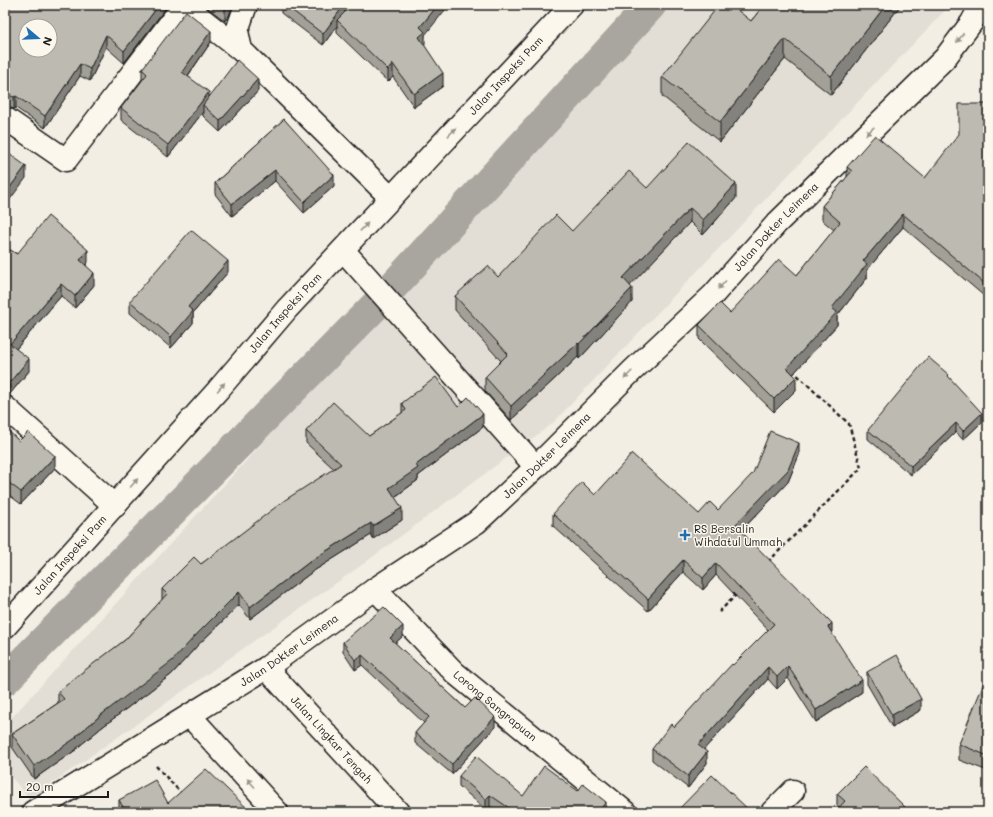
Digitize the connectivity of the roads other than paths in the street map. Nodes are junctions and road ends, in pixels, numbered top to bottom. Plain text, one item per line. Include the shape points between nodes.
1 (184, 5) edge
2 (246, 5) edge
3 (572, 5) edge
4 (981, 5) edge
5 (240, 50) junction
6 (5, 118) edge
7 (391, 198) junction
8 (343, 250) junction
9 (5, 407) edge
10 (536, 467) junction
11 (115, 506) junction
12 (375, 589) junction
13 (5, 627) edge
14 (266, 668) junction
15 (190, 716) junction
16 (793, 791) dead end
17 (33, 812) edge
18 (277, 812) edge
19 (398, 812) edge
20 (624, 812) edge
21 (772, 812) edge

1 - 5 main road
1 - 6 main road via 66,160
2 - 5 main road via 237,31
7 -> 3 main road, Jalan Inspeksi Pam
4 -> 10 main road, Jalan Dokter Leimena via 972,22 945,58 777,223 713,295
5 - 7 main road
8 -> 7 main road, Jalan Inspeksi Pam
8 - 10 main road
11 -> 8 main road, Jalan Inspeksi Pam via 287,309
9 - 11 main road
10 - 12 main road, Jalan Dokter Leimena via 477,522
11 - 13 main road, Jalan Inspeksi Pam
12 - 14 main road, Jalan Dokter Leimena
12 - 20 main road, Lorong Sangrapuan via 455,673
14 - 15 main road, Jalan Dokter Leimena
14 - 19 main road, Jalan Lingkar Tengah
15 - 17 main road, Jalan Dokter Leimena
18 -> 15 main road
16 - 21 main road

